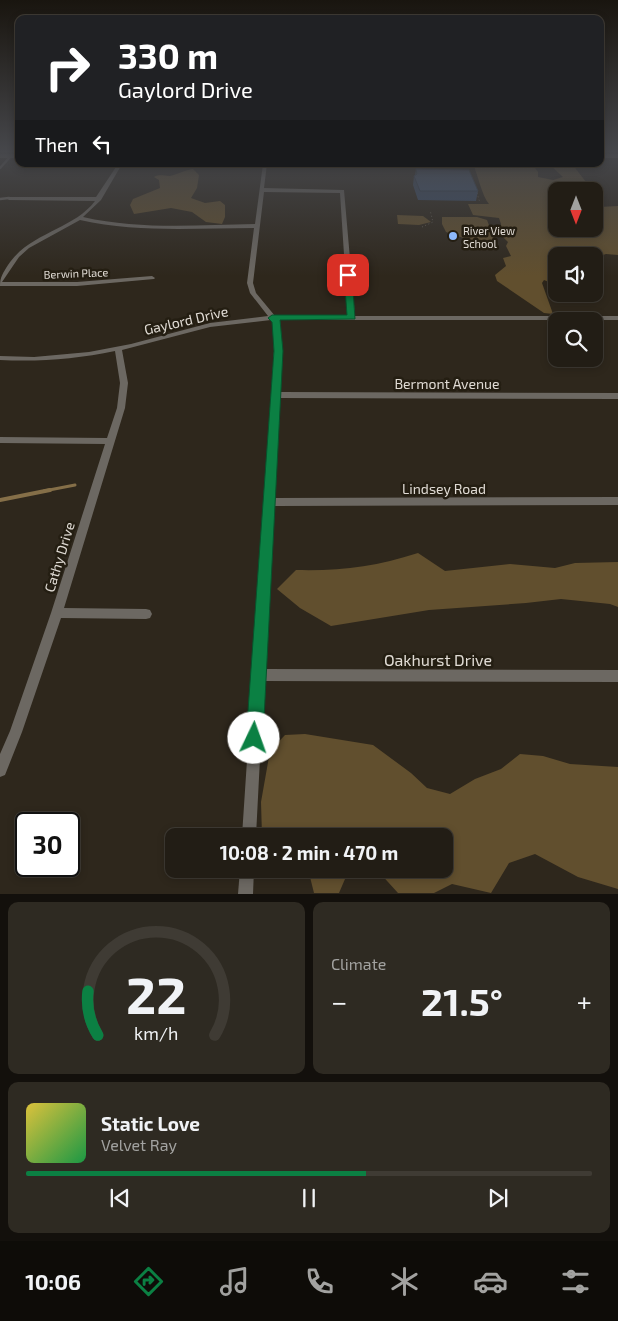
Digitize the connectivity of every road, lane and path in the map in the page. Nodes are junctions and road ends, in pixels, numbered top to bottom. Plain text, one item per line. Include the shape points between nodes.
1 (103, 193) edge
2 (262, 193) edge
3 (342, 193) edge
4 (477, 193) edge
5 (9, 198) joint
6 (0, 199) edge
7 (99, 200) junction
8 (480, 203) dead end
9 (430, 210) dead end
10 (79, 218) junction
11 (256, 226) junction
12 (422, 226) dead end
13 (152, 278) dead end
14 (0, 282) edge
15 (352, 317) junction
16 (272, 318) junction
17 (618, 318) edge
18 (118, 349) junction
19 (0, 358) edge
20 (276, 395) junction
21 (618, 396) edge
22 (0, 440) edge
23 (111, 441) junction
24 (618, 501) edge
25 (270, 502) junction
26 (56, 613) junction
27 (146, 614) dead end
28 (259, 675) junction
29 (618, 676) edge
30 (0, 770) edge
31 (249, 828) edge
32 (247, 878) edge
33 (246, 894) edge

1 - 7 street
2 - 11 street
3 - 15 street
4 - 8 path
5 - 6 lane
5 - 7 street
7 - 10 street
9 - 12 path via 433,222
10 - 11 street via 139,226
10 - 14 street via 27,247
11 - 16 street via 250,283 253,293
13 - 14 street, Berwin Place via 77,284
15 - 16 street, Gaylord Drive
15 - 17 street, Gaylord Drive
16 - 18 street, Gaylord Drive via 210,324
16 - 20 street via 278,334
18 - 19 street, Gaylord Drive via 69,357
18 - 23 street, Cathy Drive via 124,390
20 - 21 street, Bermont Avenue
20 - 25 street
22 - 23 street
23 - 26 street, Cathy Drive
24 - 25 street, Lindsey Road
25 - 28 street
26 - 27 street
26 - 30 street, Cathy Drive
28 - 29 street, Oakhurst Drive
28 - 31 street
32 - 33 street

